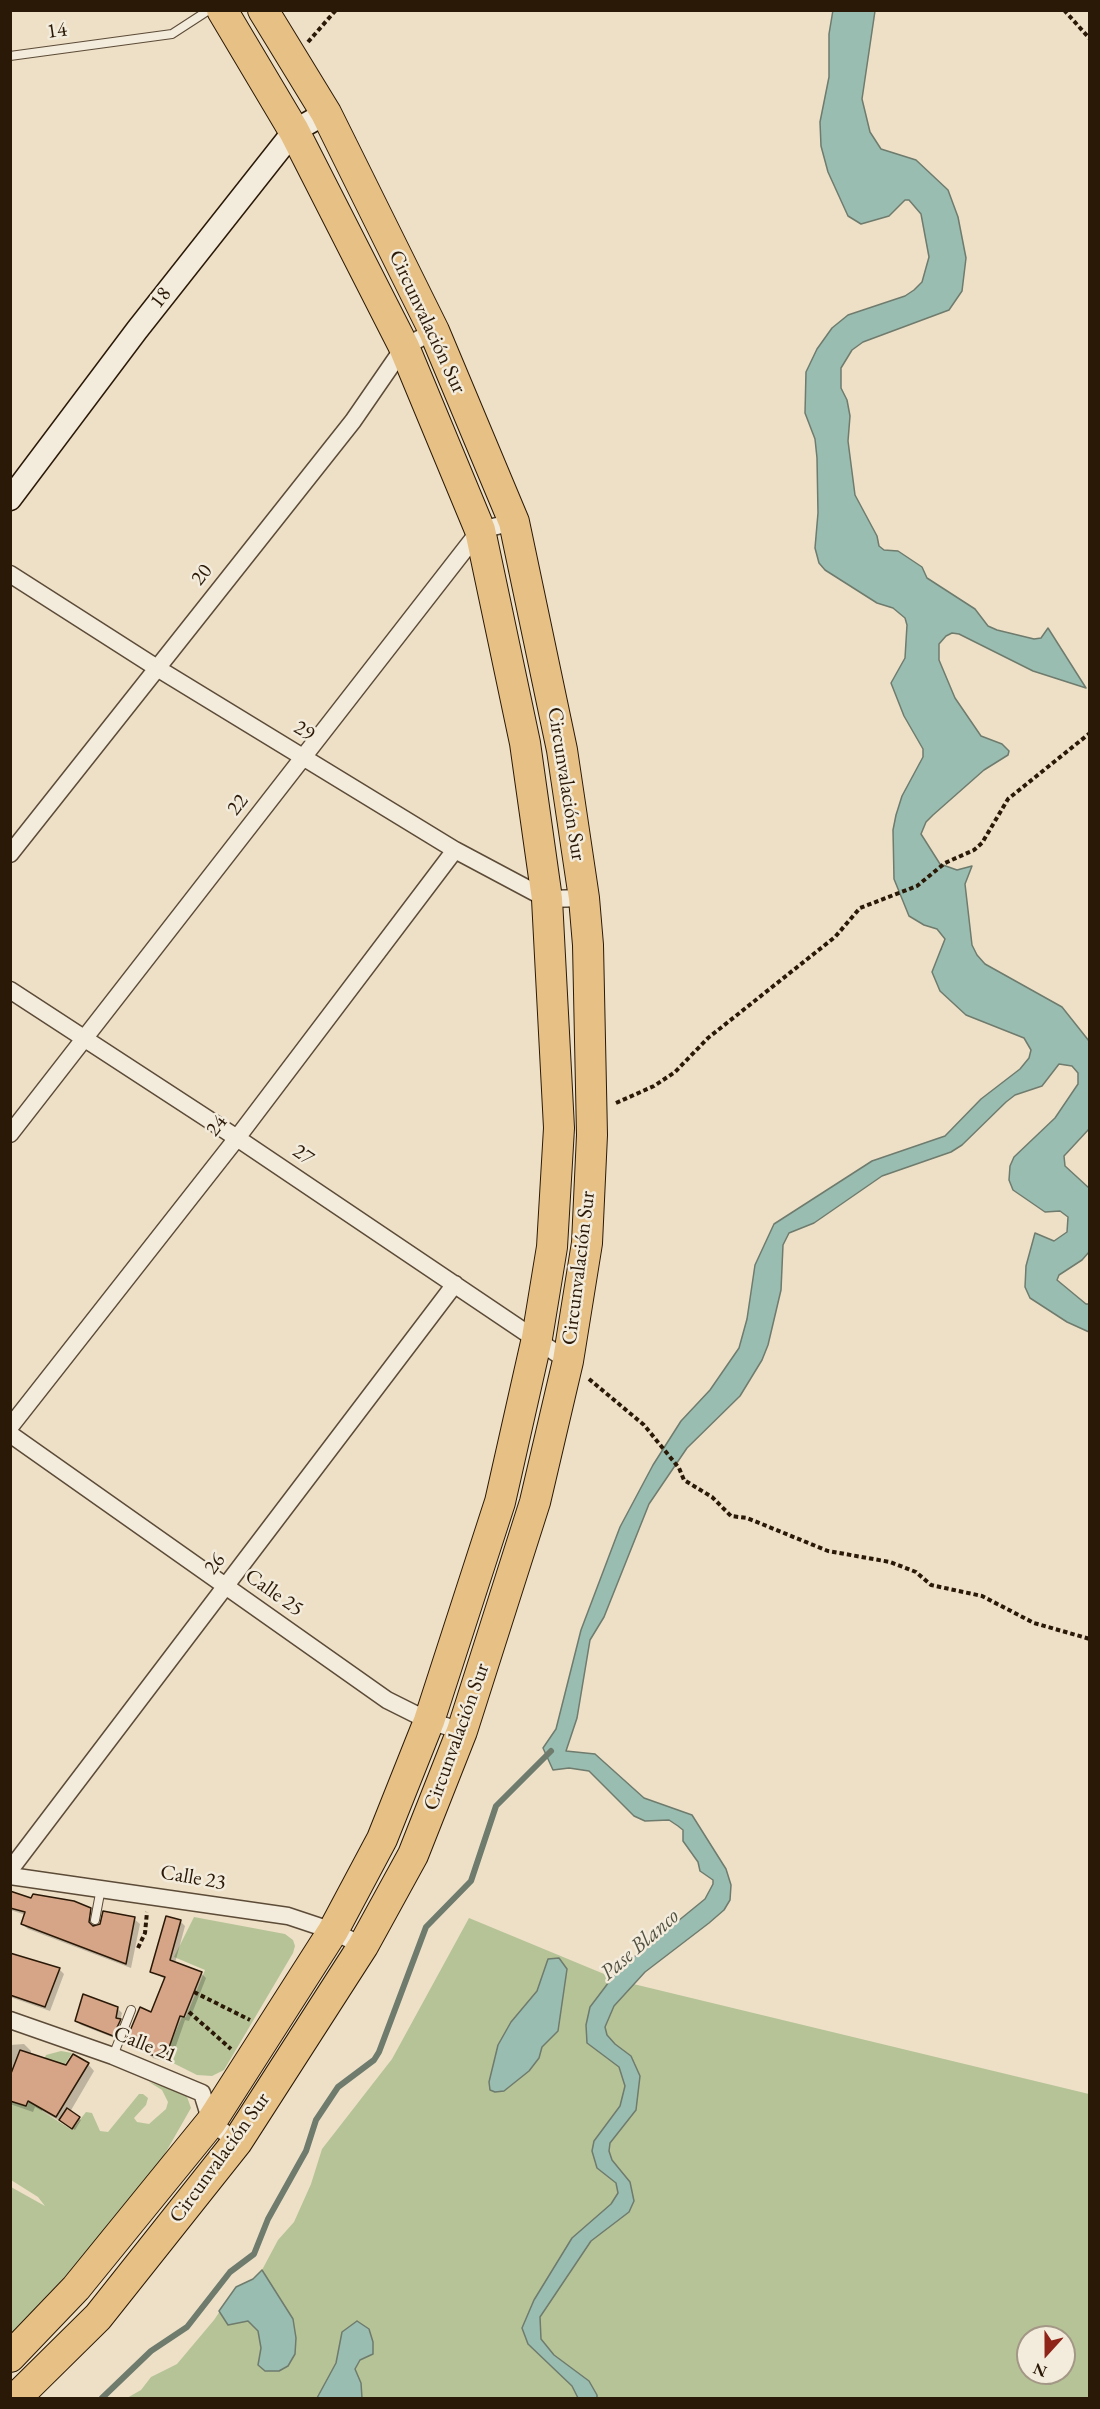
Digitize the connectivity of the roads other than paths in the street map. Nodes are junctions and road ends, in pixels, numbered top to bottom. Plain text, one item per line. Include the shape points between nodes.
1 (209, 10) edge
2 (222, 10) edge
3 (263, 10) edge
4 (10, 56) edge
5 (327, 113) junction
6 (294, 131) junction
7 (434, 331) junction
8 (404, 347) junction
9 (10, 499) edge
10 (514, 522) junction
11 (480, 530) junction
12 (10, 574) edge
13 (158, 668) junction
14 (304, 757) junction
15 (455, 850) junction
16 (10, 854) edge
17 (547, 898) junction
18 (584, 898) junction
19 (10, 990) edge
20 (84, 1039) junction
21 (10, 1134) edge
22 (237, 1138) junction
23 (455, 1284) junction
24 (537, 1338) junction
25 (568, 1361) junction
26 (10, 1426) edge
27 (10, 1434) edge
28 (226, 1587) junction
29 (429, 1721) junction
30 (462, 1731) junction
31 (10, 1870) edge
32 (10, 1876) edge
33 (101, 1888) junction
34 (95, 1920) dead end
35 (333, 1931) junction
36 (363, 1946) junction
37 (130, 2010) dead end
38 (10, 2020) edge
39 (113, 2056) junction
40 (211, 2122) junction
41 (237, 2142) junction
42 (10, 2357) edge
43 (16, 2398) edge

1 - 4 lane, 14 via 172,34
2 - 6 highway, Circunvalación Sur
3 - 5 highway, Circunvalación Sur
5 - 6 street, 18
5 - 7 highway, Circunvalación Sur
6 - 8 highway, Circunvalación Sur
6 - 9 street, 18 via 136,330
7 - 8 street, 20
7 - 10 highway, Circunvalación Sur
8 - 11 highway, Circunvalación Sur
8 - 13 street, 20 via 353,421
10 - 11 street
10 - 18 highway, Circunvalación Sur via 562,750
11 - 14 street, 22
11 - 17 highway, Circunvalación Sur via 525,743
12 - 13 street, 29
13 - 14 street, 29
13 - 16 street, 20
14 - 15 street, 29
14 - 20 street, 22
15 - 17 street, 29
15 - 22 street, 24
17 - 18 street, 29
17 - 24 highway, Circunvalación Sur via 559,1128 552,1247
18 - 25 highway, Circunvalación Sur via 592,1135 587,1243
19 - 20 street, 27
20 - 21 street, 22
20 - 22 street, 27
22 - 23 street, 27
22 - 26 street, 24
23 - 24 street, 27
23 - 28 street, 26
24 - 25 street, 27
24 - 29 highway, Circunvalación Sur via 500,1502
25 - 30 highway, Circunvalación Sur via 535,1502
27 - 28 street, Calle 25
28 - 29 street, Calle 25 via 387,1700
28 - 31 street, 26
29 - 30 street, Calle 25
29 - 35 highway, Circunvalación Sur via 382,1839
30 - 36 highway, Circunvalación Sur via 413,1855
32 - 33 street, Calle 23
33 - 34 lane
33 - 35 street, Calle 23 via 288,1916
35 - 36 street, Calle 23
35 - 40 highway, Circunvalación Sur
36 - 41 highway, Circunvalación Sur
37 - 39 lane
38 - 39 street, Calle 21
39 - 40 street, Calle 21 via 202,2093
40 - 41 street
40 - 42 highway, Circunvalación Sur via 76,2288
41 - 43 highway, Circunvalación Sur via 98,2317

